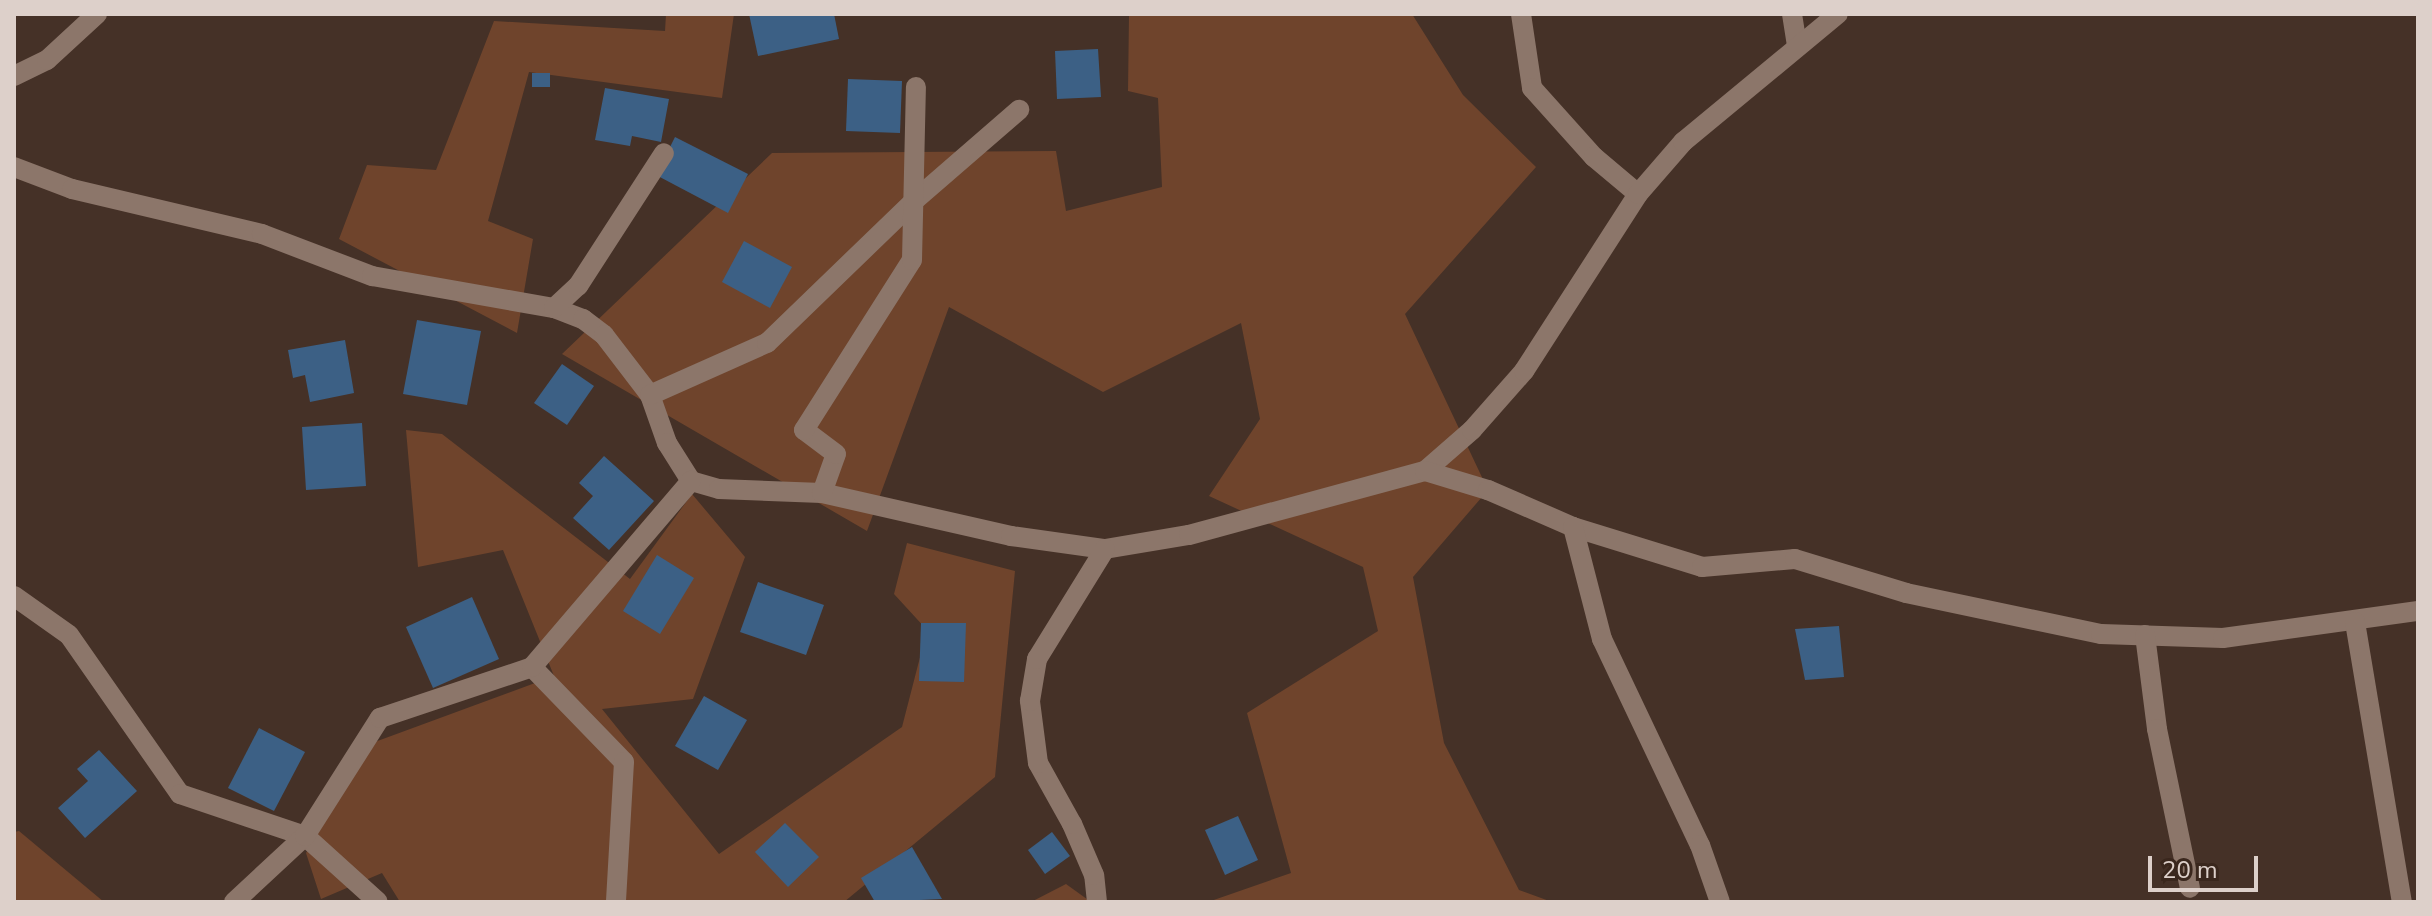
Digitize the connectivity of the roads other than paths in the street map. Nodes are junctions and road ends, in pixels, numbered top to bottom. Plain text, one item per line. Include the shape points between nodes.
1 (97, 14) edge
2 (1521, 14) edge
3 (1792, 14) edge
4 (1838, 14) edge
5 (1797, 46) junction
6 (14, 76) edge
7 (916, 87) dead end
8 (1019, 110) dead end
9 (664, 153) dead end
10 (14, 167) edge
11 (1638, 194) junction
12 (915, 200) junction
13 (554, 308) junction
14 (650, 395) junction
15 (1425, 471) junction
16 (691, 481) junction
17 (822, 493) junction
18 (1573, 527) junction
19 (1105, 549) junction
20 (14, 596) edge
21 (2418, 611) edge
22 (2355, 622) junction
23 (2145, 635) junction
24 (532, 667) junction
25 (305, 836) junction
26 (2190, 888) dead end
27 (234, 902) edge
28 (378, 902) edge
29 (616, 902) edge
30 (1097, 902) edge
31 (1720, 902) edge
32 (2402, 902) edge

1 - 6 street via 47,60
2 - 11 street via 1532,88 1594,157
3 - 5 street
4 - 5 street
5 - 11 street via 1683,142
7 - 12 street
8 - 12 street
9 - 13 street via 578,286
10 - 13 street via 72,189 262,234 372,276
11 - 15 street via 1524,371 1472,430
12 - 14 street via 767,343
12 - 17 street via 912,260 804,430 836,454
13 - 14 street via 604,335
14 - 16 street via 667,443
15 - 18 street via 1488,490
15 - 19 street via 1189,535
16 - 17 street via 719,489
16 - 24 street
17 - 19 street via 1011,536
18 - 23 street via 1702,567 1795,559 1906,593 2101,634
18 - 31 street via 1602,639 1700,845
19 - 30 street via 1037,659 1030,701 1038,763 1094,875
20 - 25 street via 69,635 180,794
21 - 22 street
22 - 23 street via 2223,638
22 - 32 street
23 - 26 street via 2157,729
24 - 25 street via 380,718
24 - 29 street via 624,762
25 - 27 street
25 - 28 street

